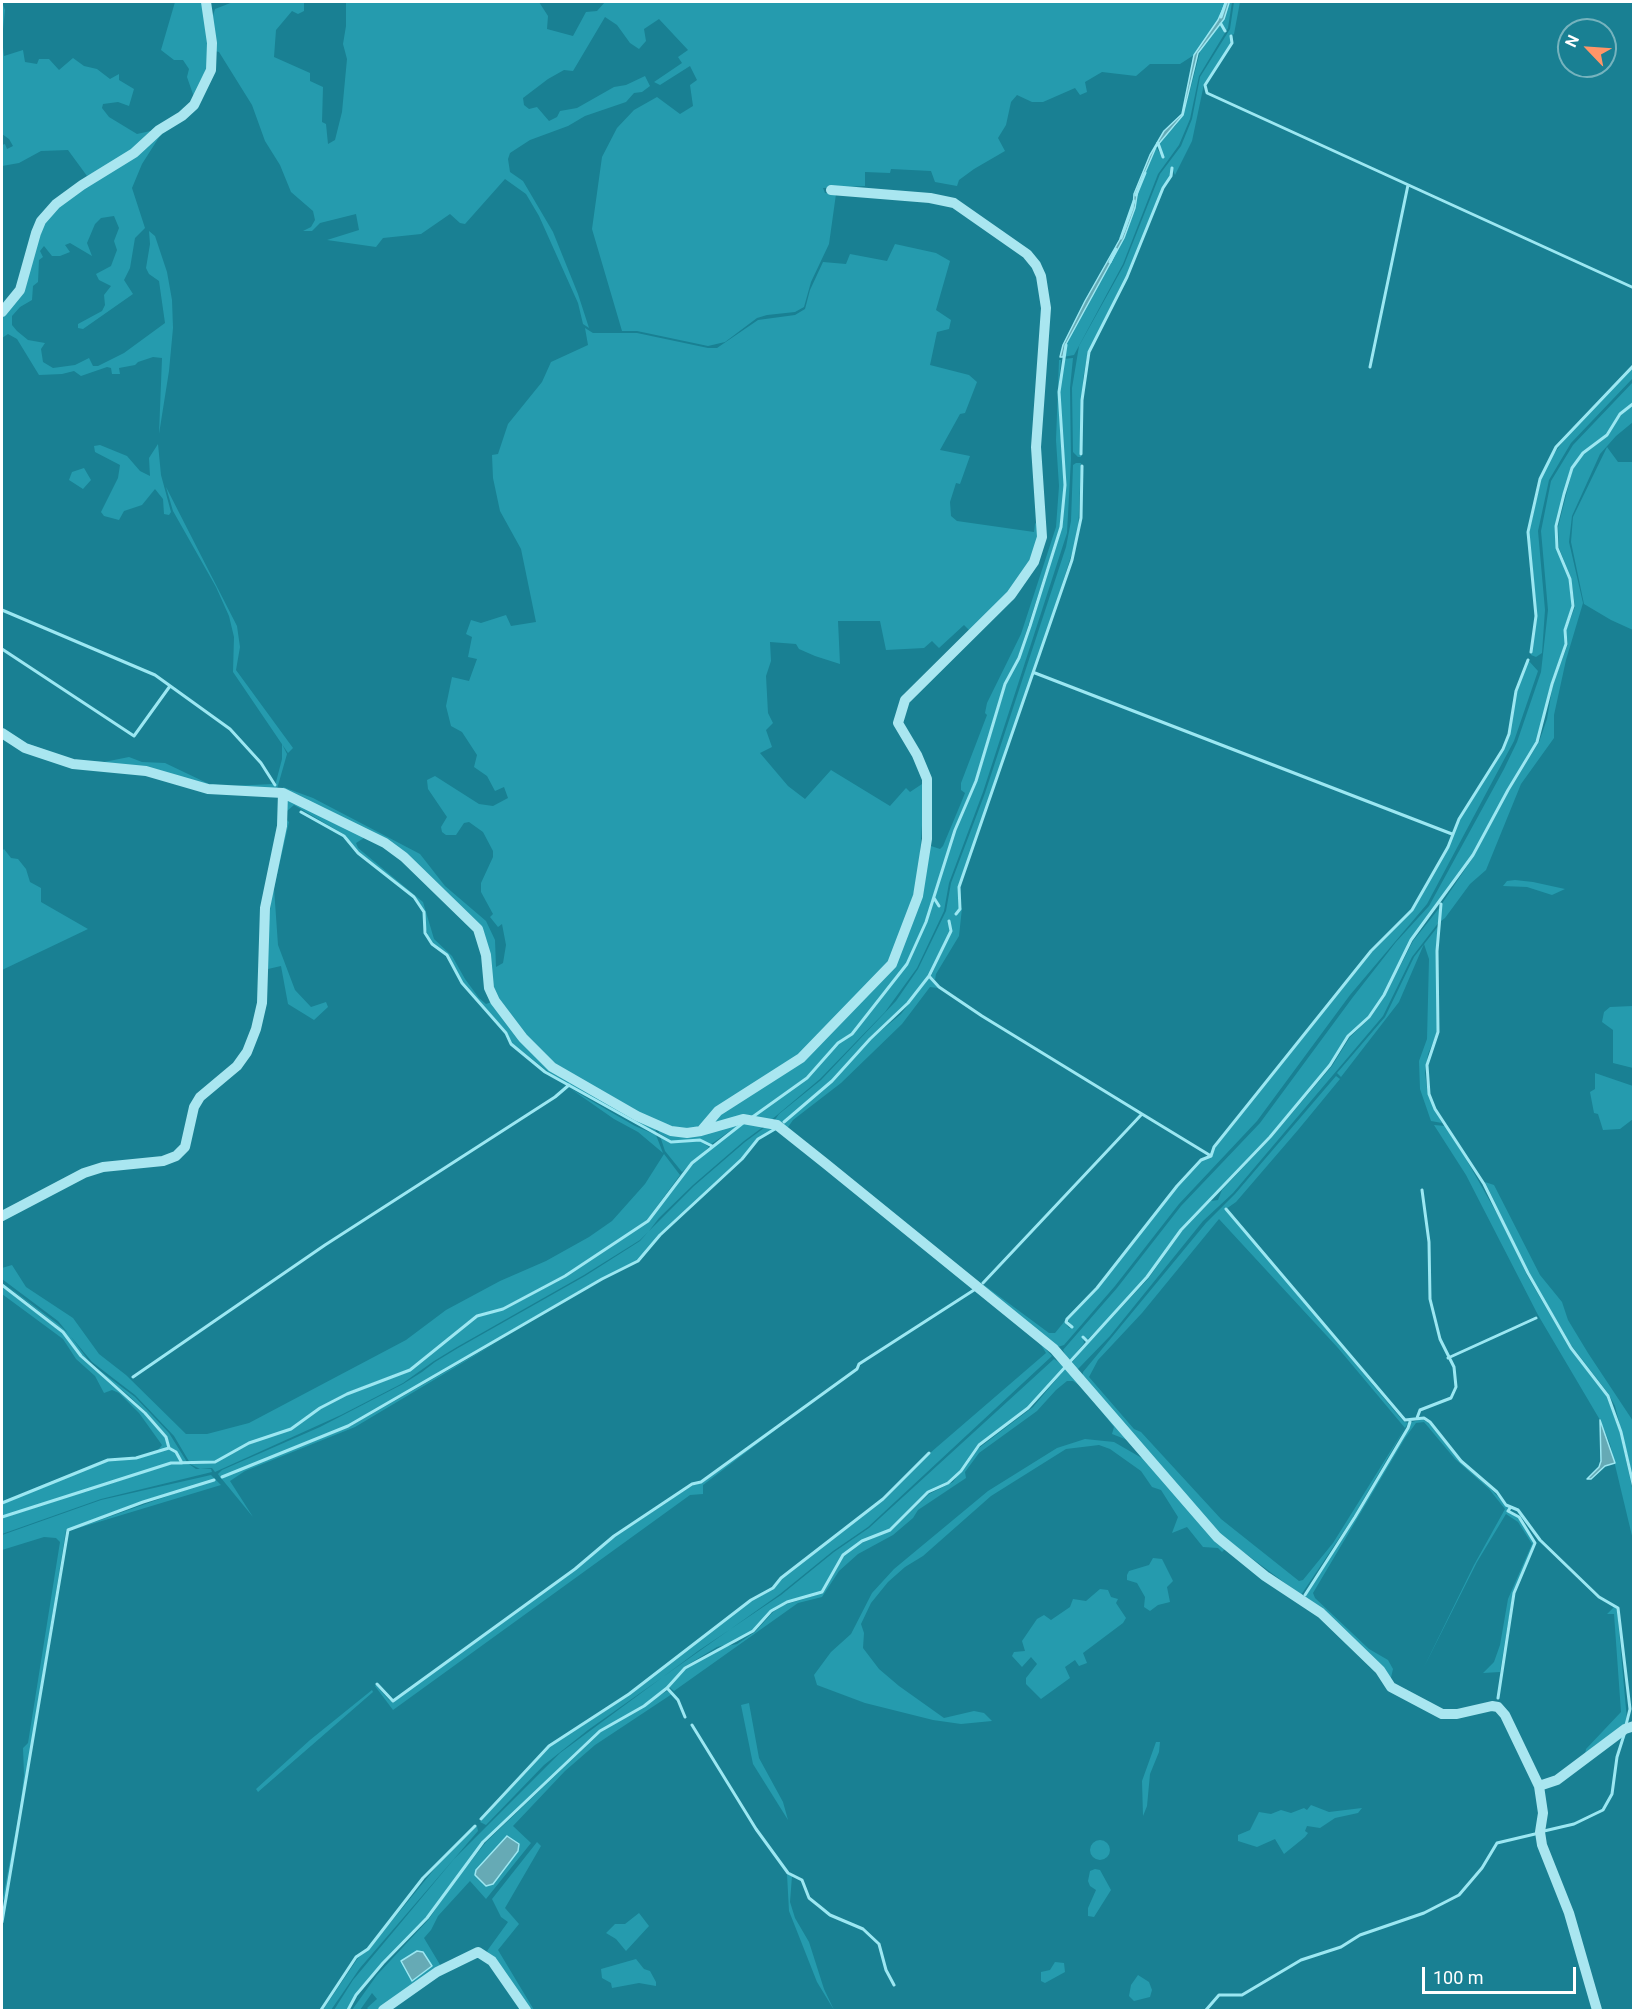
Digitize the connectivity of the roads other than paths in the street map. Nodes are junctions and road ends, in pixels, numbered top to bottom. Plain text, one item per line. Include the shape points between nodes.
1 (206, 2) edge
2 (831, 190) dead end
3 (2, 312) edge
4 (2, 733) edge
5 (283, 793) junction
6 (701, 1131) junction
7 (2, 1216) edge
8 (1634, 1726) edge
9 (1539, 1786) junction
10 (383, 2010) edge
11 (526, 2010) edge
12 (1597, 2010) edge

1 - 3 street via 211,70 194,105 134,153 56,204 41,221 20,290
2 - 6 street via 954,202 1027,254 1036,265 1046,294 1036,447 1042,537 1034,562 1011,595 905,700 898,723 927,779 927,838 918,896 892,964 801,1058 718,1111
4 - 5 street via 25,748 73,764 146,771 208,789
5 - 6 street via 385,843 469,918 483,941 489,988 495,1001 552,1067 656,1126 687,1133
5 - 7 street via 282,826 265,908 262,1003 256,1029 237,1066 200,1097 185,1147 163,1161 103,1167 84,1173
6 - 9 street via 743,1119 777,1125 1062,1358 1217,1537 1265,1576 1321,1613 1380,1670 1391,1687 1442,1714 1498,1707
8 - 9 street via 1557,1780
9 - 12 street via 1542,1845 1569,1913
10 - 11 street via 437,1972 478,1952 492,1961

